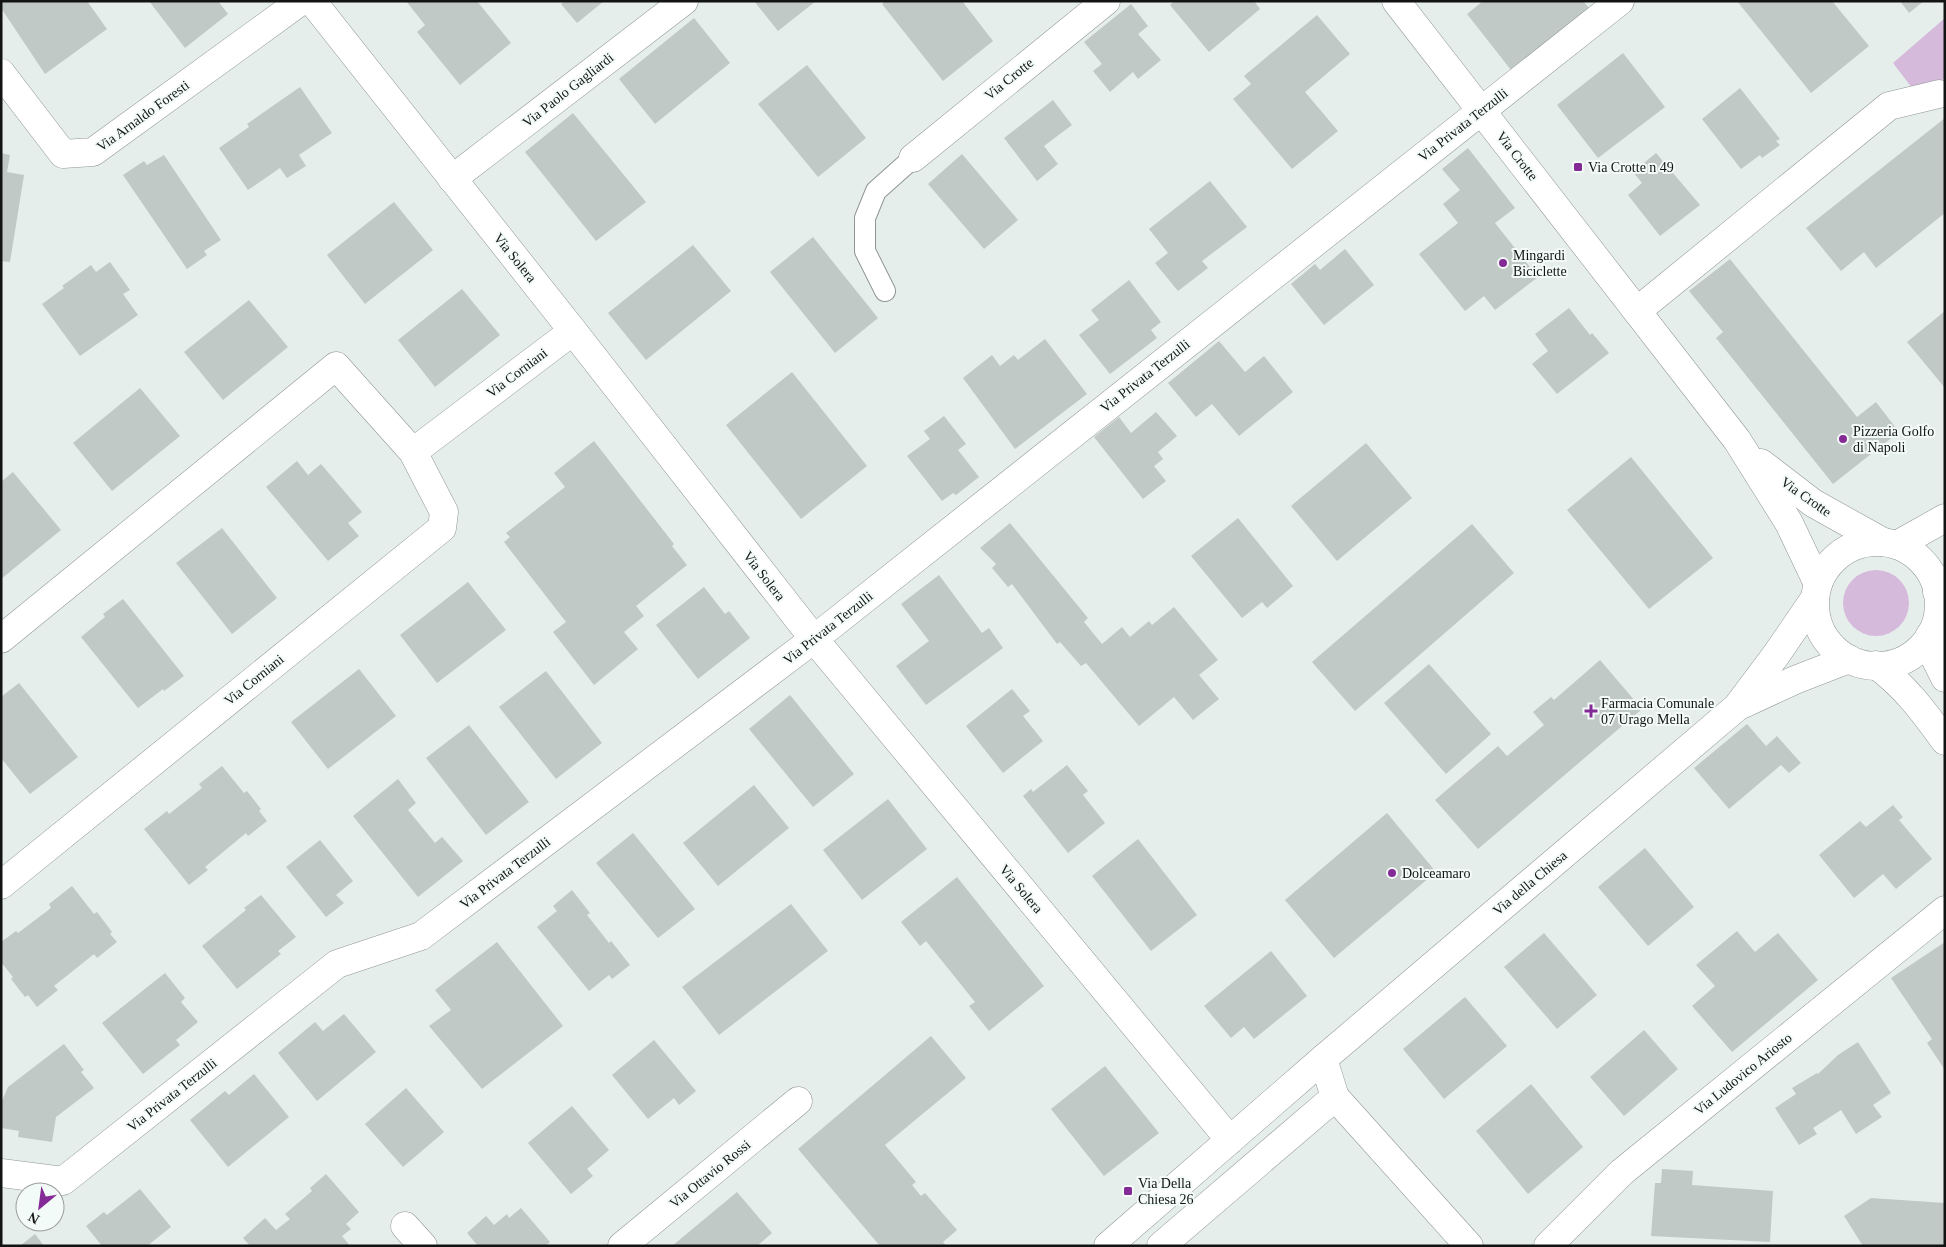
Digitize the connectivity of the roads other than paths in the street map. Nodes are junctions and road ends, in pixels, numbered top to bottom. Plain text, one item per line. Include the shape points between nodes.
1 (301, 1) edge
2 (312, 1) edge
3 (684, 1) edge
4 (1106, 1) edge
5 (1396, 1) edge
6 (1620, 1) edge
7 (1, 73) edge
8 (1939, 94) dead end
9 (1481, 110) junction
10 (913, 158) joint
11 (452, 179) junction
12 (885, 291) dead end
13 (1637, 311) junction
14 (573, 331) junction
15 (1737, 440) junction
16 (413, 452) junction
17 (1945, 518) edge
18 (1890, 544) junction
19 (1941, 586) edge
20 (1816, 591) junction
21 (1930, 635) junction
22 (1, 639) edge
23 (814, 639) junction
24 (1849, 659) junction
25 (1876, 666) junction
26 (1945, 678) edge
27 (1737, 707) junction
28 (1945, 741) edge
29 (1, 885) edge
30 (1945, 910) edge
31 (1323, 1059) junction
32 (1335, 1097) junction
33 (798, 1102) dead end
34 (1230, 1140) junction
35 (1, 1173) edge
36 (405, 1226) dead end
37 (423, 1246) edge
38 (622, 1246) edge
39 (1108, 1246) edge
40 (1161, 1246) edge
41 (1469, 1246) edge
42 (1548, 1246) edge

1 - 7 street, Via Arnaldo Foresti via 93,152 63,154
2 - 11 street, Via Solera
3 - 11 street, Via Paolo Gagliardi
4 - 10 street, Via Crotte
5 - 9 street, Via Crotte
6 - 9 street, Via Privata Terzulli
8 - 13 street via 1890,106
9 - 13 street, Via Crotte
9 - 23 street, Via Privata Terzulli
10 - 12 lane via 876,191 865,218 865,251
11 - 14 street, Via Solera
13 - 15 street, Via Crotte
14 - 16 street, Via Corniani
14 - 23 street, Via Solera
15 - 18 street, Via Crotte via 1813,503
15 - 20 street, Via Crotte via 1789,523
16 - 22 street, Via Corniani via 336,366
16 - 29 street, Via Corniani via 444,512 442,528
17 - 18 street
18 - 19 street via 1911,553
18 - 20 street via 1869,542 1843,552 1828,566
19 - 21 street via 1936,621
20 - 24 street via 1819,627 1837,651
20 - 27 street, Via della Chiesa via 1776,655
21 - 25 street via 1907,658
21 - 26 street via 1933,654
23 - 34 street, Via Solera
23 - 35 street, Via Privata Terzulli via 421,936 338,964 63,1180
24 - 25 street
24 - 27 street, Via della Chiesa
25 - 28 street via 1902,686
27 - 31 street, Via della Chiesa
30 - 42 street, Via Ludovico Ariosto via 1622,1172
31 - 32 street
31 - 34 street, Via della Chiesa
32 - 40 street
32 - 41 street
33 - 38 street, Via Ottavio Rossi
34 - 39 street, Via della Chiesa
36 - 37 street

